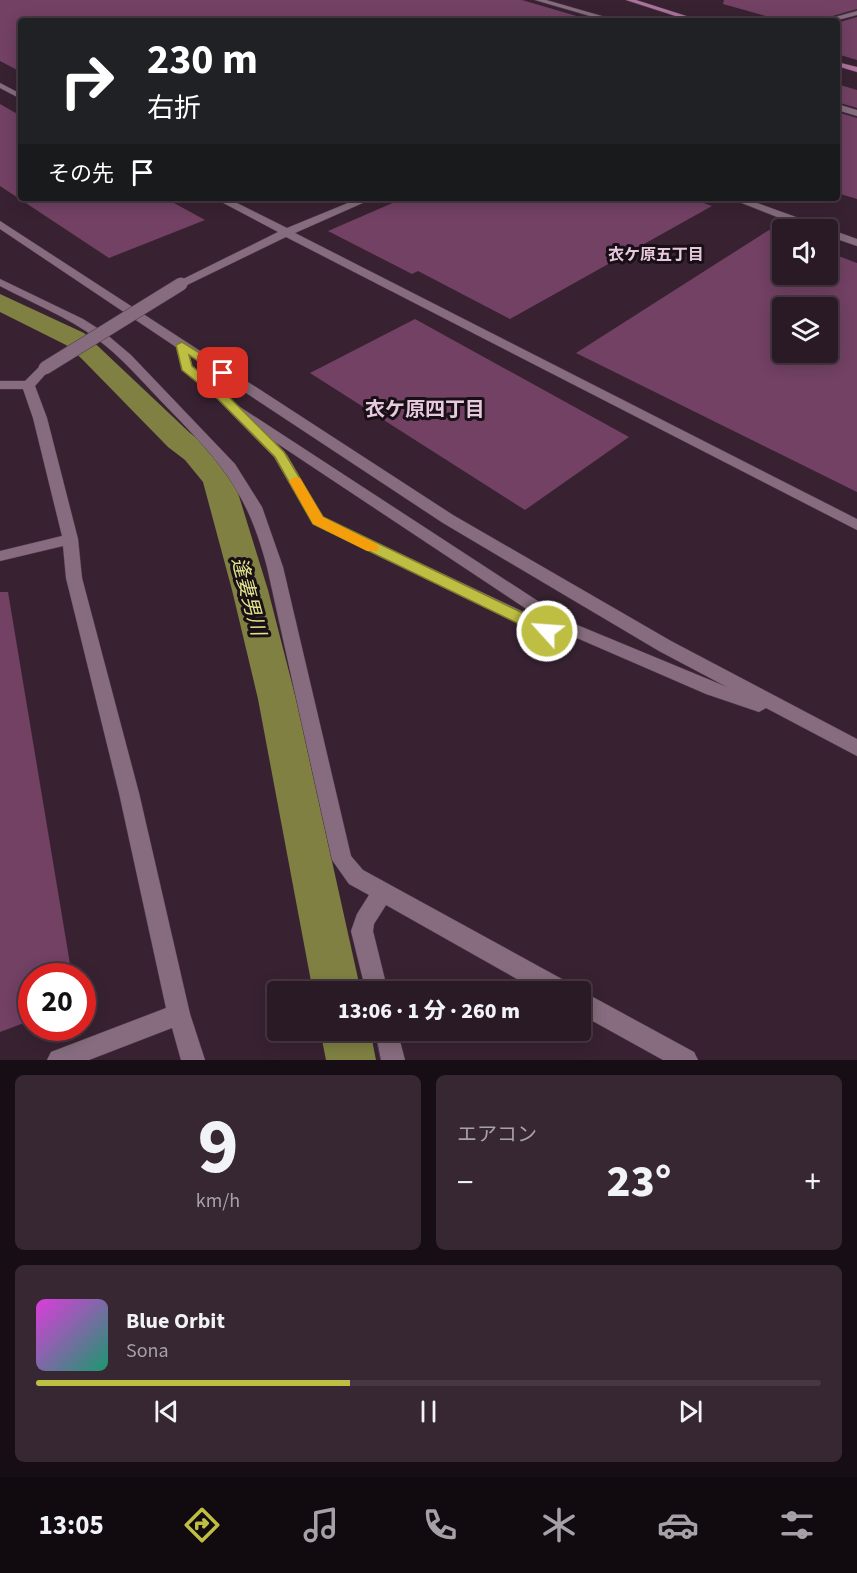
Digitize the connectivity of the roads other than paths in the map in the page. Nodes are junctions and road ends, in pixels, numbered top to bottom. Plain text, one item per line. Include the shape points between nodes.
1 (538, 0) edge
2 (629, 0) edge
3 (857, 13) edge
4 (604, 18) edge
5 (688, 18) edge
6 (837, 18) edge
7 (840, 65) edge
8 (857, 70) edge
9 (0, 85) edge
10 (18, 95) edge
11 (840, 108) edge
12 (857, 113) edge
13 (225, 201) edge
14 (362, 201) edge
15 (742, 201) edge
16 (791, 219) edge
17 (0, 224) edge
18 (287, 231) junction
19 (838, 236) edge
20 (857, 243) edge
21 (0, 282) edge
22 (182, 345) junction
23 (28, 385) junction
24 (0, 386) edge
25 (233, 408) junction
26 (857, 525) edge
27 (70, 539) junction
28 (0, 556) edge
29 (564, 626) junction
30 (805, 721) junction
31 (857, 748) edge
32 (383, 892) junction
33 (374, 981) edge
34 (543, 981) edge
35 (591, 1007) edge
36 (179, 1014) junction
37 (389, 1041) edge
38 (59, 1060) edge
39 (192, 1060) edge
40 (393, 1060) edge
41 (686, 1060) edge

1 - 4 street
2 - 5 main road
3 - 6 street
7 - 8 main road
9 - 10 street
11 - 12 street
13 - 18 street
14 - 18 street
15 - 16 street
17 - 22 street
18 - 23 street, bridge via 181,284 45,368
18 - 26 street
19 - 20 street
21 - 32 street via 79,322 119,350 220,454 254,502 267,535 297,656 342,860 356,878
22 - 25 street via 186,367
22 - 30 street via 448,519 665,646
23 - 24 street
23 - 27 street
25 - 29 street
25 - 29 street via 280,455 318,520 547,631
27 - 28 street
27 - 36 street via 74,578 129,793
29 - 30 street via 712,689
30 - 31 street
32 - 33 street via 362,931
32 - 34 street
35 - 41 street
36 - 38 street
36 - 39 street
37 - 40 street

